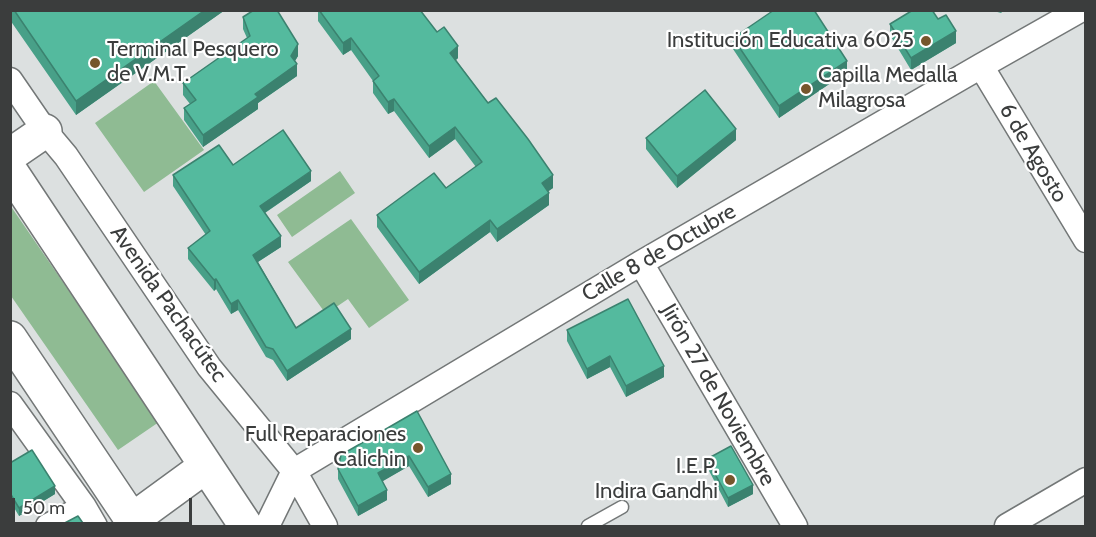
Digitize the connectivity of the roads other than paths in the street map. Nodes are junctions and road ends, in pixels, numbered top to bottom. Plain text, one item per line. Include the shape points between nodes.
1 (1080, 10) edge
2 (981, 66) junction
3 (10, 80) edge
4 (45, 131) junction
5 (10, 155) edge
6 (10, 170) edge
7 (1086, 240) edge
8 (640, 263) junction
9 (10, 338) edge
10 (10, 404) edge
11 (206, 466) junction
12 (294, 471) junction
13 (1086, 480) edge
14 (622, 507) dead end
15 (89, 517) edge
16 (134, 523) edge
17 (48, 526) edge
18 (246, 526) edge
19 (267, 526) edge
20 (325, 526) edge
21 (588, 526) edge
22 (795, 526) edge
23 (1007, 526) edge

1 - 2 street, Calle 8 de Octubre
2 - 7 street, 6 de Agosto
2 - 8 street, Calle 8 de Octubre
3 - 4 street, Avenida Pachacútec
4 - 5 main road
4 - 12 street, Avenida Pachacútec via 209,367
6 - 11 main road
8 - 12 street, Calle 8 de Octubre
8 - 22 street, Jirón 27 de Noviembre
9 - 16 main road
10 - 15 street
11 - 16 main road
11 - 18 main road
12 - 19 street
12 - 20 street, Avenida Pachacútec
13 - 23 street
14 - 21 lane
15 - 17 street

